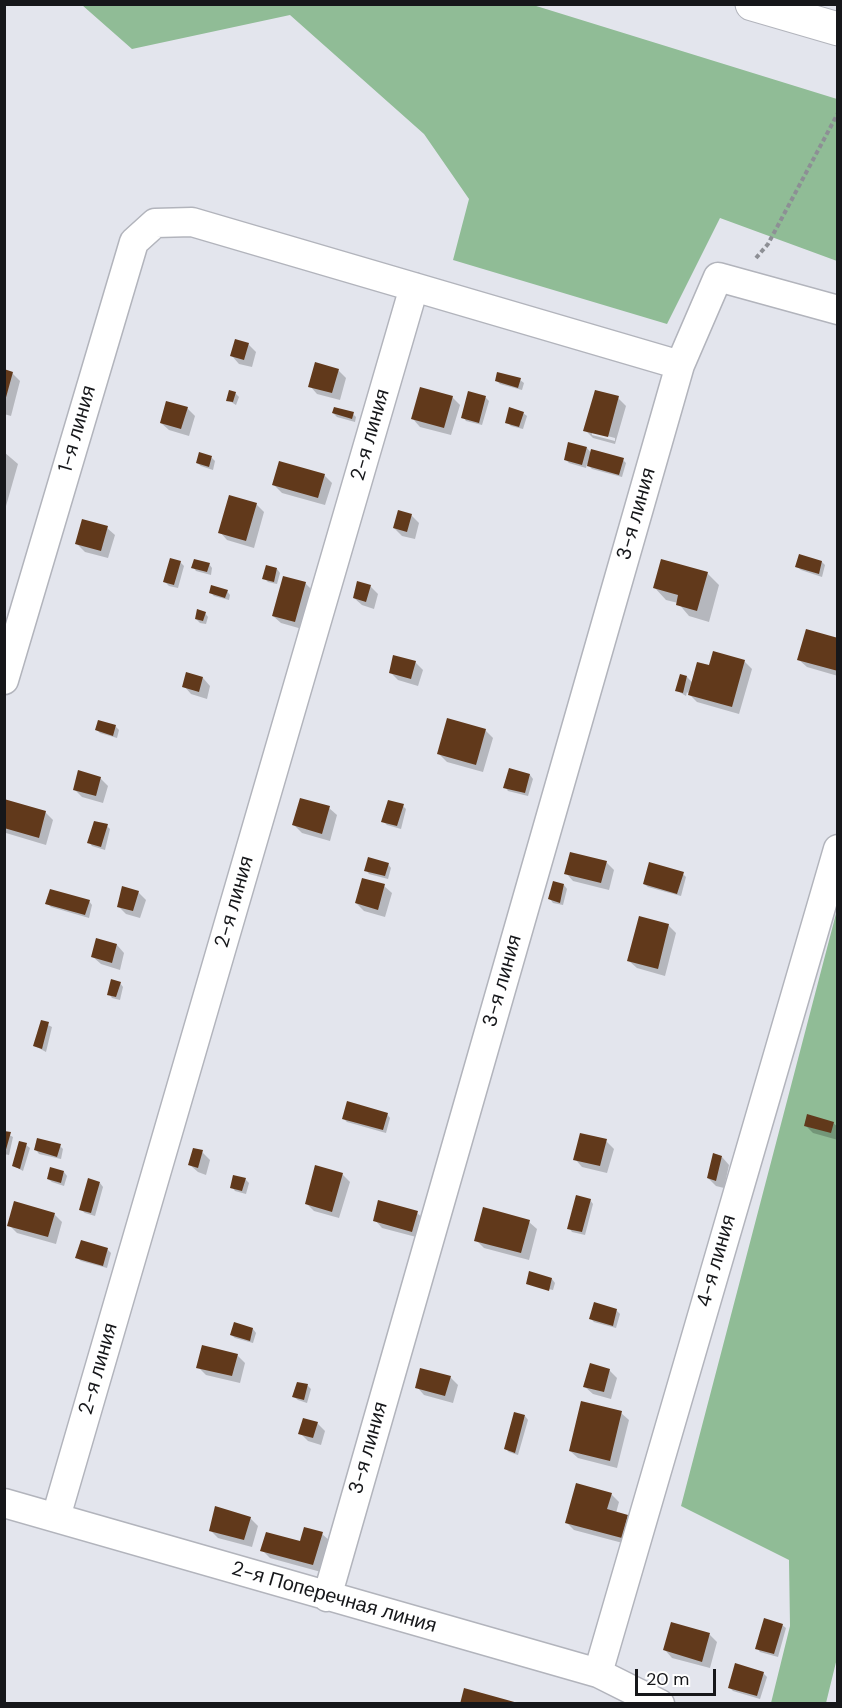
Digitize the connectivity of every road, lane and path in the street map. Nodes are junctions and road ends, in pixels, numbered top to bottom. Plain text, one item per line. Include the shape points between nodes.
1 (752, 4) edge
2 (837, 29) edge
3 (837, 113) edge
4 (735, 282) junction
5 (414, 287) junction
6 (837, 310) edge
7 (680, 365) junction
8 (4, 680) edge
9 (837, 849) edge
10 (4, 1503) edge
11 (56, 1516) junction
12 (327, 1597) junction
13 (598, 1673) junction
14 (660, 1704) edge

1 - 2 main road
3 - 4 path via 768,244
4 - 6 street
4 - 7 street, 3-я линия via 718,277
5 - 7 street, 1-я линия
5 - 8 street, 1-я линия via 192,222 155,223 134,242
5 - 11 street, 2-я линия
7 - 12 street, 3-я линия
9 - 13 street, 4-я линия
10 - 11 street, 2-я Поперечная линия
11 - 12 street, 2-я Поперечная линия
12 - 13 street, 2-я Поперечная линия
13 - 14 street, 2-я Поперечная линия

